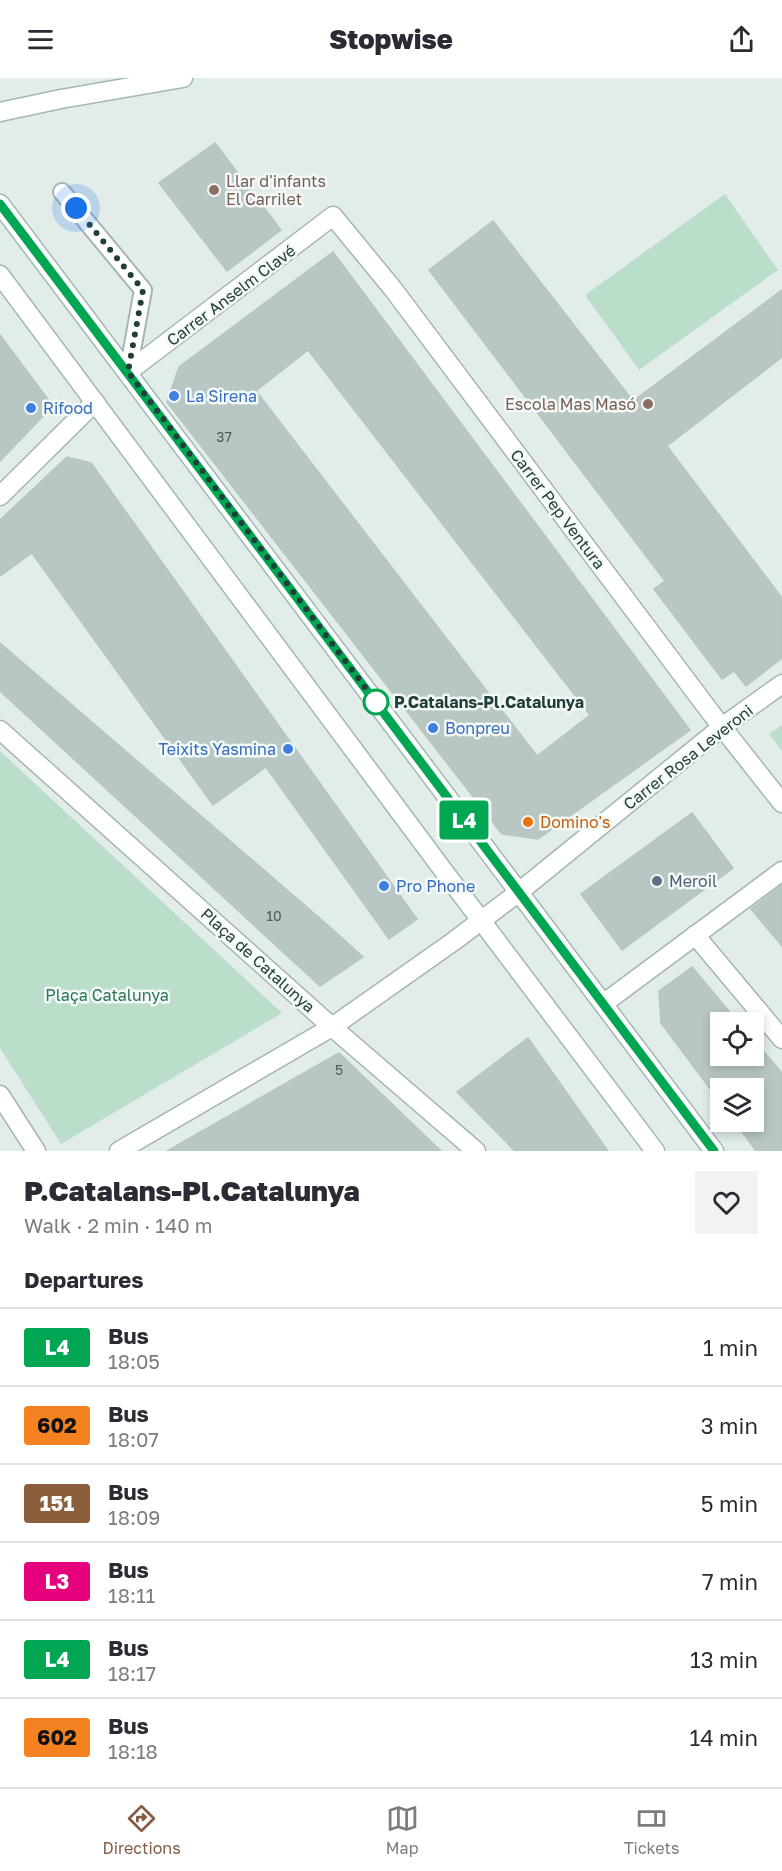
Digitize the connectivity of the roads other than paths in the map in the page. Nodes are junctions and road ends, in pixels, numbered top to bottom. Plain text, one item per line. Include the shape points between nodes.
1 (183, 78) edge
2 (0, 112) edge
3 (62, 192) dead end
4 (0, 204) edge
5 (333, 216) joint
6 (0, 275) edge
7 (128, 372) junction
8 (95, 402) junction
9 (0, 496) edge
10 (782, 684) edge
11 (722, 728) junction
12 (0, 730) edge
13 (782, 803) edge
14 (782, 871) edge
15 (519, 892) junction
16 (482, 921) junction
17 (695, 935) junction
18 (603, 1004) junction
19 (332, 1027) junction
20 (782, 1040) edge
21 (0, 1095) edge
22 (36, 1151) edge
23 (119, 1151) edge
24 (476, 1151) edge
25 (655, 1151) edge
26 (714, 1151) edge

1 - 2 street
3 - 7 lane via 143,290
4 - 7 street
5 - 7 street, Carrer Anselm Clavé
5 - 11 street, Carrer Pep Ventura via 393,289
6 - 8 street
7 - 15 street
8 - 9 street
8 - 16 street
10 - 11 street, Carrer Rosa Leveroni
11 - 13 street, Carrer Pep Ventura
11 - 15 street, Carrer Rosa Leveroni
12 - 19 street, Plaça de Catalunya
14 - 17 street
15 - 16 street, Carrer Rosa Leveroni
15 - 18 street
16 - 19 street
16 - 25 street
17 - 18 street
17 - 20 street
18 - 26 street
19 - 23 street, Plaça de Catalunya
19 - 24 street
21 - 22 street

